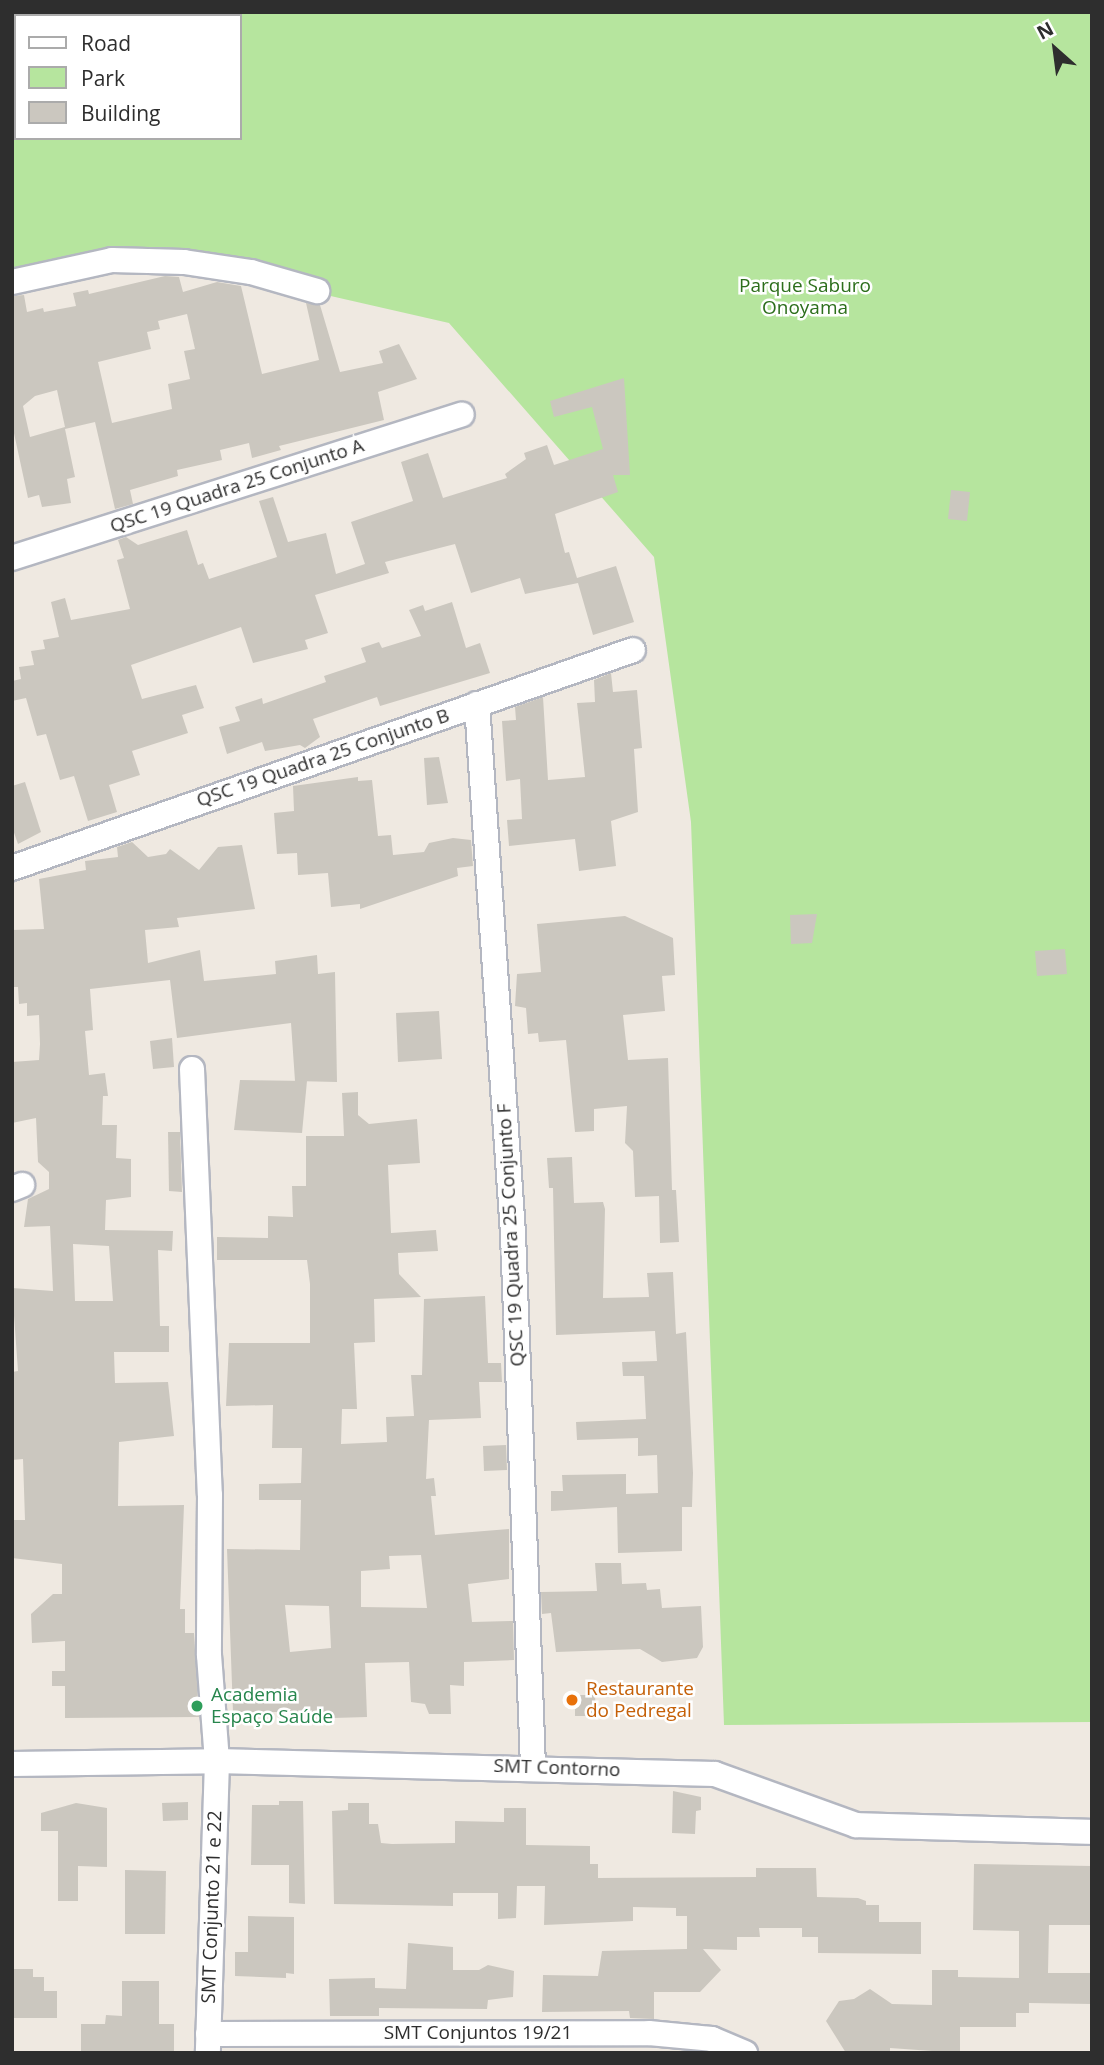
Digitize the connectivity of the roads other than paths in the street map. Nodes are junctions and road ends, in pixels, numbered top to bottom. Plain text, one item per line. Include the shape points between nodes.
1 (12, 282) edge
2 (317, 291) dead end
3 (462, 414) dead end
4 (12, 558) edge
5 (633, 650) dead end
6 (477, 704) junction
7 (12, 868) edge
8 (192, 1069) dead end
9 (217, 1761) junction
10 (12, 1765) edge
11 (533, 1767) junction
12 (1092, 1832) edge
13 (208, 2043) edge
14 (745, 2053) edge

1 - 2 street via 112,260 160,261 251,272
3 - 4 street, QSC 19 Quadra 25 Conjunto A
5 - 6 street, QSC 19 Quadra 25 Conjunto B
6 - 7 street, QSC 19 Quadra 25 Conjunto B
6 - 11 street, QSC 19 Quadra 25 Conjunto F via 513,1234
8 - 9 street, SMT Conjunto 21 e 22 via 209,1495 209,1655
9 - 10 street, SMT Contorno
9 - 11 street, SMT Contorno
9 - 13 street, SMT Conjunto 21 e 22
11 - 12 street, SMT Contorno via 715,1774 869,1827
13 - 14 street, SMT Conjuntos 19/21 via 649,2033 712,2039

